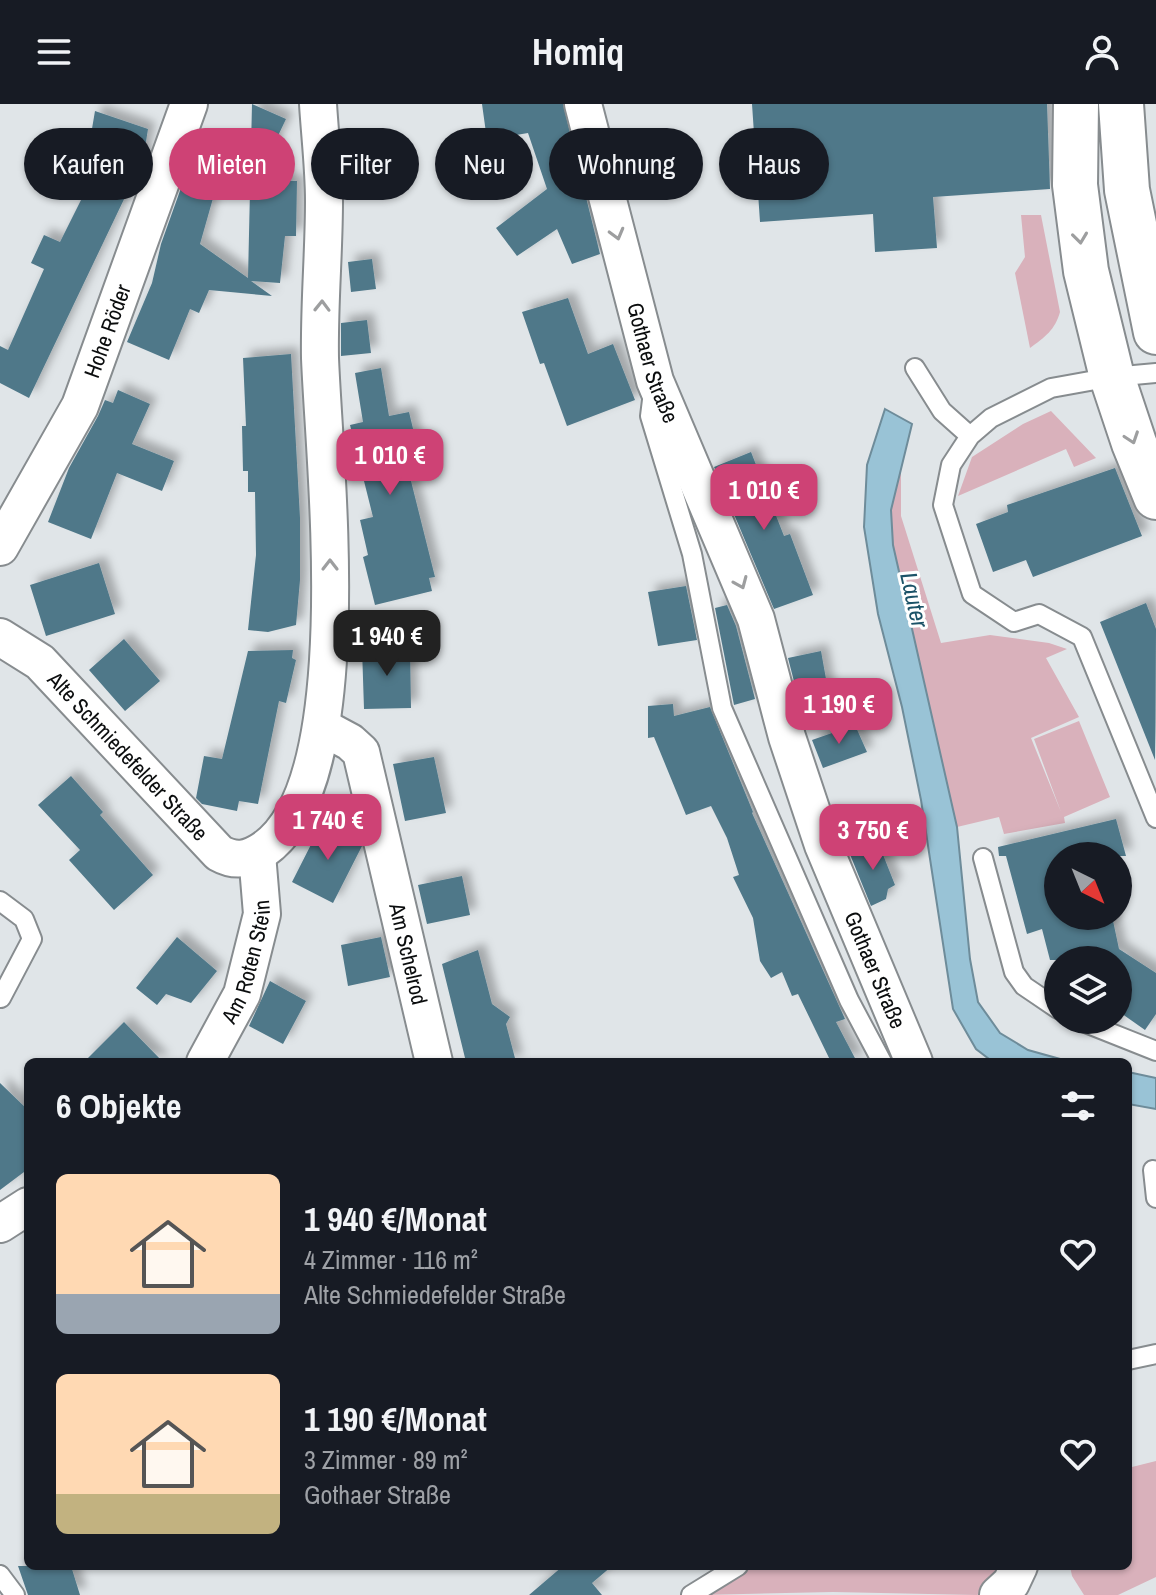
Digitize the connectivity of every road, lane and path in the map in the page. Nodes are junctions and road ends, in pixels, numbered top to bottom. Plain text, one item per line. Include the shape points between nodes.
1 (189, 104) edge
2 (318, 104) edge
3 (583, 104) edge
4 (1076, 104) edge
5 (1121, 104) edge
6 (1156, 332) edge
7 (915, 368) dead end
8 (1156, 373) edge
9 (1112, 377) junction
10 (655, 381) junction
11 (970, 436) junction
12 (1156, 497) edge
13 (0, 547) edge
14 (0, 637) edge
15 (322, 727) junction
16 (1156, 818) edge
17 (257, 854) junction
18 (983, 858) dead end
19 (0, 901) edge
20 (1, 998) edge
21 (1044, 1000) edge
22 (1113, 1034) edge
23 (1156, 1051) edge
24 (207, 1058) edge
25 (433, 1058) edge
26 (880, 1058) edge
27 (912, 1058) edge
28 (1153, 1170) dead end
29 (1156, 1198) edge
30 (16, 1213) edge
31 (0, 1245) edge
32 (1156, 1354) edge
33 (1132, 1359) edge
34 (732, 1570) edge
35 (1017, 1570) edge
36 (1029, 1570) edge
37 (0, 1575) edge
38 (15, 1595) edge
39 (691, 1595) edge
40 (998, 1595) edge
41 (1033, 1595) edge

1 - 13 street, Hohe Röder via 80,406
15 -> 2 street via 330,621
3 -> 10 street, Gothaer Straße
4 -> 9 main road via 1080,242
5 - 6 main road via 1127,190
7 - 11 lane via 942,411
8 - 9 lane
9 - 11 lane via 1051,388 991,418
9 -> 12 main road
10 - 26 lane via 650,416 692,554 722,708 849,1000
10 -> 27 street, Gothaer Straße via 756,619 823,845
11 - 16 lane via 951,465 943,505 972,594 1014,622 1039,614 1082,637
14 - 17 street, Alte Schmiedefelder Straße via 40,662 219,853 246,860
15 - 17 street via 291,815 273,843
15 - 25 street, Am Schelrod via 361,752
17 - 24 street, Am Roten Stein via 262,914 242,994
18 - 21 lane via 1014,972
19 - 20 lane via 24,919 32,939
22 - 23 lane
28 - 29 lane
30 - 31 lane
32 - 33 lane
34 - 39 lane
35 - 40 street
36 - 41 street
37 - 38 lane

